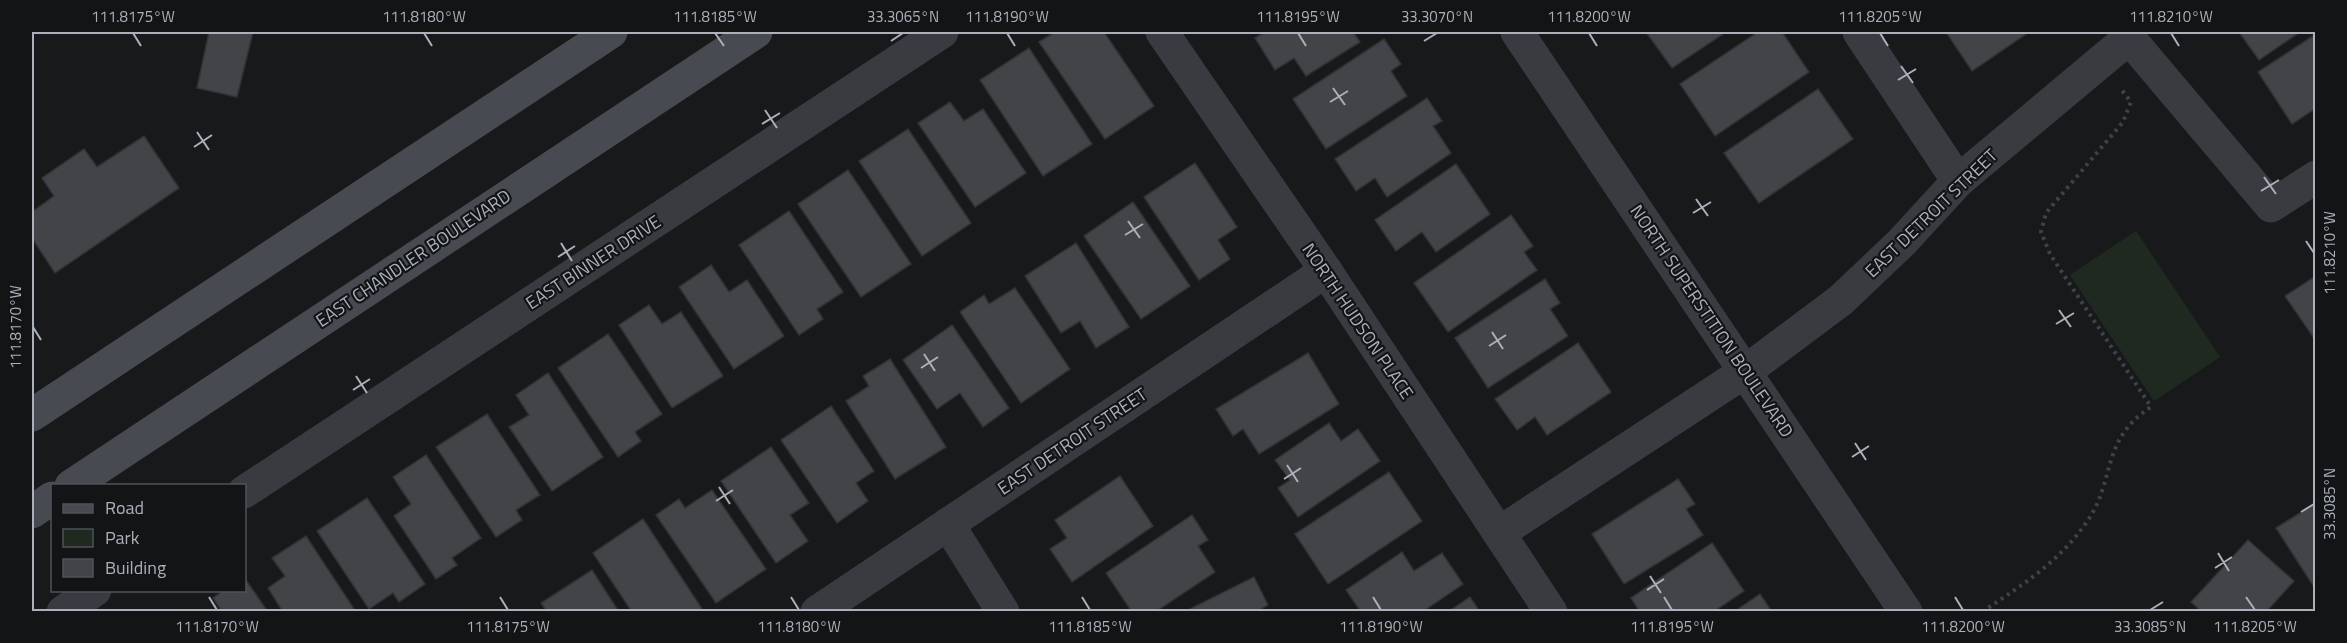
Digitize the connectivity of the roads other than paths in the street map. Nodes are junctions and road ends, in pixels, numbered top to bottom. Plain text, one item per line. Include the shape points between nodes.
1 (611, 32) edge
2 (756, 32) edge
3 (942, 32) edge
4 (1162, 32) edge
5 (1517, 32) edge
6 (1859, 32) edge
7 (2316, 177) edge
8 (1958, 181) junction
9 (1326, 272) junction
10 (1746, 371) junction
11 (32, 416) edge
12 (74, 484) edge
13 (246, 491) edge
14 (51, 499) edge
15 (32, 512) edge
16 (948, 524) junction
17 (1499, 533) junction
18 (93, 592) edge
19 (63, 612) edge
20 (817, 612) edge
21 (1003, 612) edge
22 (1551, 612) edge
23 (1906, 612) edge

1 - 11 main road
2 - 12 main road, EAST CHANDLER BOULEVARD
3 - 13 street, EAST BINNER DRIVE
4 - 9 street, NORTH HUDSON PLACE
5 - 10 street, NORTH SUPERSTITION BOULEVARD
6 - 8 street
7 - 8 street, EAST DETROIT STREET via 2271,206 2129,38
8 - 10 street, EAST DETROIT STREET via 1841,300
9 - 16 street, EAST DETROIT STREET
9 - 17 street, NORTH HUDSON PLACE
10 - 17 street, EAST DETROIT STREET
10 - 23 street, NORTH SUPERSTITION BOULEVARD
14 - 15 main road
16 - 20 street, EAST DETROIT STREET
16 - 21 street
17 - 22 street, NORTH HUDSON PLACE
18 - 19 street

